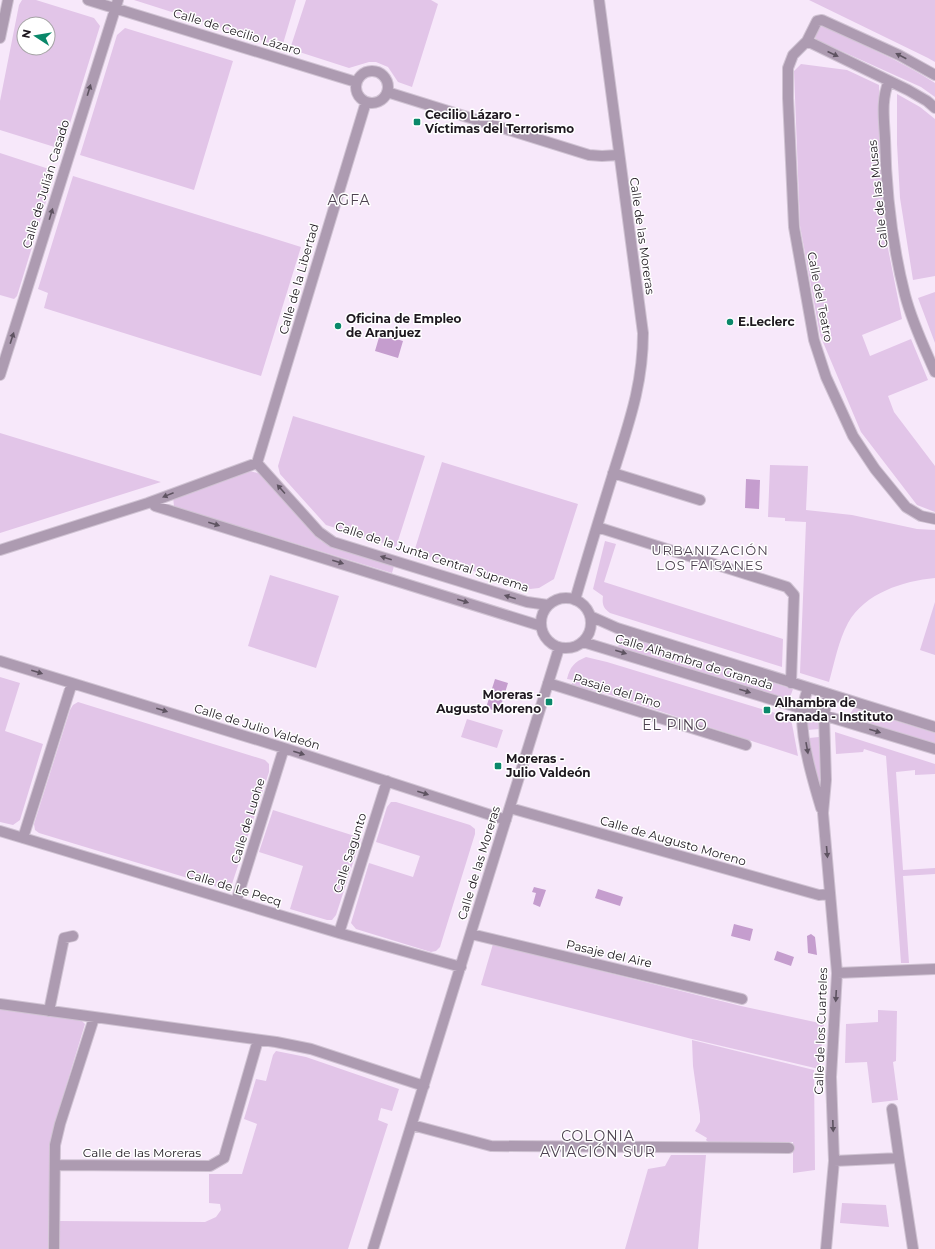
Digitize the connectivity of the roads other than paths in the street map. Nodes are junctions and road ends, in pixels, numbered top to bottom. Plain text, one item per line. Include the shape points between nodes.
1 (8, 0) edge
2 (88, 0) edge
3 (598, 0) edge
4 (116, 4) edge
5 (0, 38) edge
6 (807, 42) junction
7 (935, 75) edge
8 (889, 81) junction
9 (356, 82) junction
10 (387, 92) junction
11 (366, 102) junction
12 (935, 108) edge
13 (618, 155) junction
14 (935, 372) edge
15 (0, 376) edge
16 (257, 463) junction
17 (613, 473) junction
18 (700, 500) dead end
19 (154, 501) junction
20 (935, 519) edge
21 (597, 527) junction
22 (0, 550) edge
23 (575, 600) junction
24 (548, 605) junction
25 (590, 616) junction
26 (541, 626) junction
27 (583, 642) junction
28 (559, 648) junction
29 (0, 661) edge
30 (72, 683) junction
31 (548, 683) junction
32 (791, 683) junction
33 (808, 688) junction
34 (828, 695) junction
35 (802, 709) junction
36 (824, 715) junction
37 (935, 727) edge
38 (746, 745) dead end
39 (284, 748) junction
40 (935, 749) edge
41 (387, 781) junction
42 (510, 808) junction
43 (823, 813) junction
44 (506, 820) junction
45 (0, 831) edge
46 (23, 838) junction
47 (830, 894) junction
48 (236, 902) junction
49 (339, 933) junction
50 (471, 934) junction
51 (73, 936) dead end
52 (461, 967) junction
53 (935, 969) edge
54 (837, 973) junction
55 (742, 999) dead end
56 (0, 1004) edge
57 (49, 1011) junction
58 (94, 1018) junction
59 (258, 1040) junction
60 (424, 1086) junction
61 (892, 1109) dead end
62 (412, 1125) junction
63 (789, 1148) dead end
64 (899, 1158) junction
65 (834, 1161) junction
66 (55, 1165) junction
67 (54, 1249) edge
68 (373, 1249) edge
69 (826, 1249) edge
70 (913, 1249) edge

1 - 5 street
2 - 4 street, Calle de Cecilio Lázaro
3 - 13 street, Calle de las Moreras
4 - 9 street, Calle de Cecilio Lázaro
15 -> 4 street, Calle de Julián Casado
7 -> 6 street via 899,55 822,20 817,21
6 -> 8 street
6 - 20 street, Calle del Teatro via 792,54 788,68 788,98 794,227 814,340 826,377 853,436 875,469 906,507 921,516
8 - 12 street
8 - 14 street, Calle de las Musas via 884,93 885,146 892,224 905,295
9 - 10 street via 364,73 376,72 386,80
9 - 11 street via 357,94
10 - 11 street via 378,102
10 - 13 street via 589,155
11 - 16 street, Calle de la Libertad
13 - 17 street, Calle de las Moreras via 643,333 643,352 634,409
16 -> 19 street
24 -> 16 street, Calle de la Junta Central Suprema via 527,602 332,542 319,532
17 - 18 street
17 - 21 street, Calle de las Moreras
19 - 22 street
19 -> 26 street via 155,506
21 - 23 street, Calle de las Moreras
21 - 32 street via 787,587 794,595
23 - 24 street via 561,598
23 - 25 street via 584,606
24 - 26 street via 542,615
25 - 27 street via 591,630
25 - 32 street, Calle Alhambra de Granada via 617,628
26 - 28 street via 547,640
27 - 28 street via 568,649
27 -> 35 street, Calle Alhambra de Granada
28 - 31 street, Calle de las Moreras
29 -> 30 street, Calle de Julio Valdeón
30 -> 39 street, Calle de Julio Valdeón
30 - 46 street
31 - 38 street, Pasaje del Pino
31 - 42 street, Calle de las Moreras
32 - 33 street, Calle Alhambra de Granada
33 - 34 street, Calle Alhambra de Granada
33 - 35 street, Calle de los Cuarteles
34 - 36 street, Calle de los Cuarteles
34 - 37 street, Calle Alhambra de Granada
35 - 36 street, Calle Alhambra de Granada
35 -> 43 street, Calle de los Cuarteles via 813,782
36 -> 40 street, Calle Alhambra de Granada
36 - 43 street, Calle de los Cuarteles via 826,780
39 -> 41 street, Calle de Julio Valdeón
39 - 48 street, Calle de Luohe
41 -> 44 street, Calle de Julio Valdeón
41 - 49 street, Calle Sagunto
42 - 44 street, Calle de las Moreras
42 - 47 street, Calle de Augusto Moreno via 819,895
43 -> 47 street, Calle de los Cuarteles
44 - 50 street, Calle de las Moreras
45 - 46 street, Calle de Le Pecq
46 - 48 street, Calle de Le Pecq
47 - 54 street, Calle de los Cuarteles
48 - 49 street, Calle de Le Pecq
49 - 52 street, Calle de Le Pecq
50 - 52 street, Calle de las Moreras
50 - 55 street, Pasaje del Aire
51 - 57 street via 64,938
52 - 60 street, Calle de las Moreras
53 - 54 street
54 -> 65 street, Calle de los Cuarteles via 831,1077
56 - 57 street
57 - 58 street
58 - 59 street
58 - 66 street via 60,1124 55,1145
59 - 60 street via 311,1049
59 - 66 street, Calle de las Moreras via 224,1158 210,1166
60 - 62 street, Calle de las Moreras
61 - 64 street
62 - 63 street via 491,1146
62 - 68 street, Calle de las Moreras
64 - 65 street
64 - 70 street
65 - 69 street, Calle de los Cuarteles
66 - 67 street

